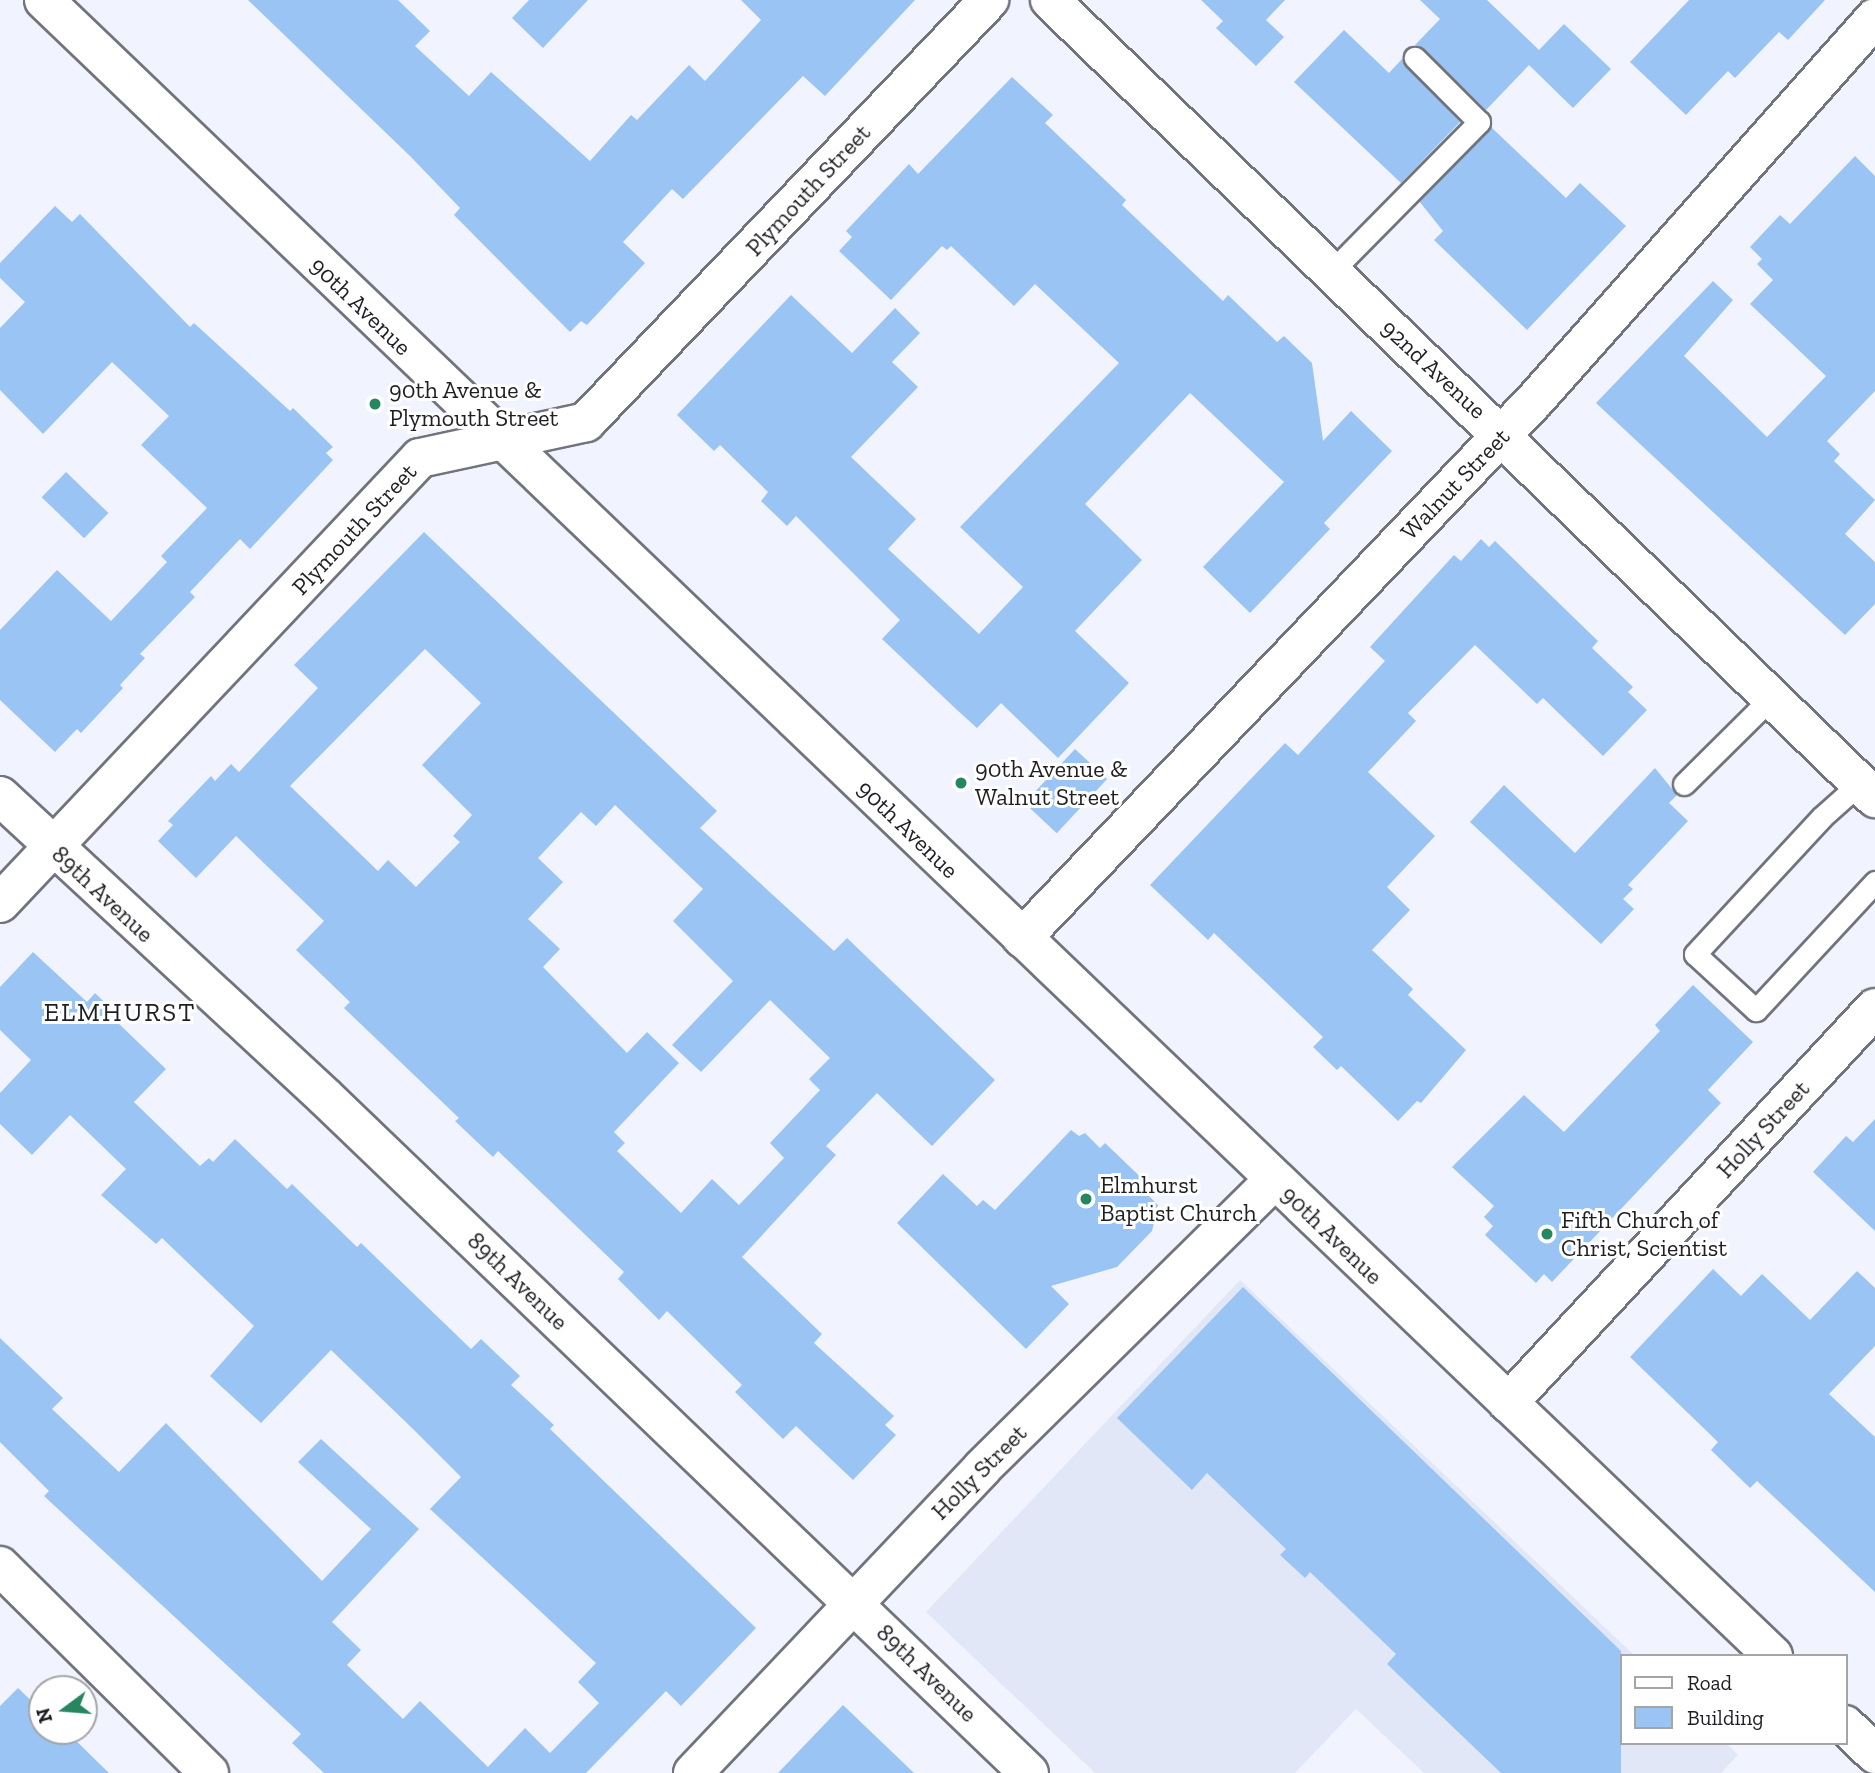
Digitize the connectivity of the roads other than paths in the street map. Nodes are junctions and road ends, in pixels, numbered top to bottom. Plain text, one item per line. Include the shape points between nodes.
1 (989, 0) edge
2 (1050, 0) edge
3 (53, 3) edge
4 (1875, 18) edge
5 (1415, 58) dead end
6 (1331, 272) junction
7 (1503, 435) junction
8 (501, 440) junction
9 (1770, 699) junction
10 (1684, 784) dead end
11 (1867, 791) edge
12 (0, 796) edge
13 (53, 847) junction
14 (1875, 882) edge
15 (0, 903) edge
16 (1022, 938) junction
17 (1875, 1008) edge
18 (1274, 1180) junction
19 (1508, 1403) junction
20 (0, 1566) edge
21 (853, 1602) junction
22 (1771, 1654) edge
23 (1847, 1728) edge
24 (1875, 1754) edge
25 (209, 1773) edge
26 (693, 1773) edge
27 (1029, 1773) edge

1 - 8 street, Plymouth Street via 586,422
2 - 6 street, 92nd Avenue
3 - 8 street, 90th Avenue
4 - 7 street, Walnut Street
5 - 6 lane via 1479,122
6 - 7 street, 92nd Avenue
7 - 9 street, 92nd Avenue
7 - 16 street, Walnut Street
8 - 13 street, Plymouth Street via 420,458
8 - 16 street, 90th Avenue
9 - 10 lane
9 - 11 street, 92nd Avenue
11 - 14 lane via 1822,817 1695,954 1756,1010
12 - 13 street, 89th Avenue
13 - 15 street, Plymouth Street
13 - 21 street, 89th Avenue via 324,1096
16 - 18 street, 90th Avenue
17 - 19 street, Holly Street
18 - 19 street, 90th Avenue
18 - 21 street, Holly Street
19 - 22 street, 90th Avenue
20 - 25 street
21 - 26 street, Holly Street
21 - 27 street, 89th Avenue
23 - 24 street

